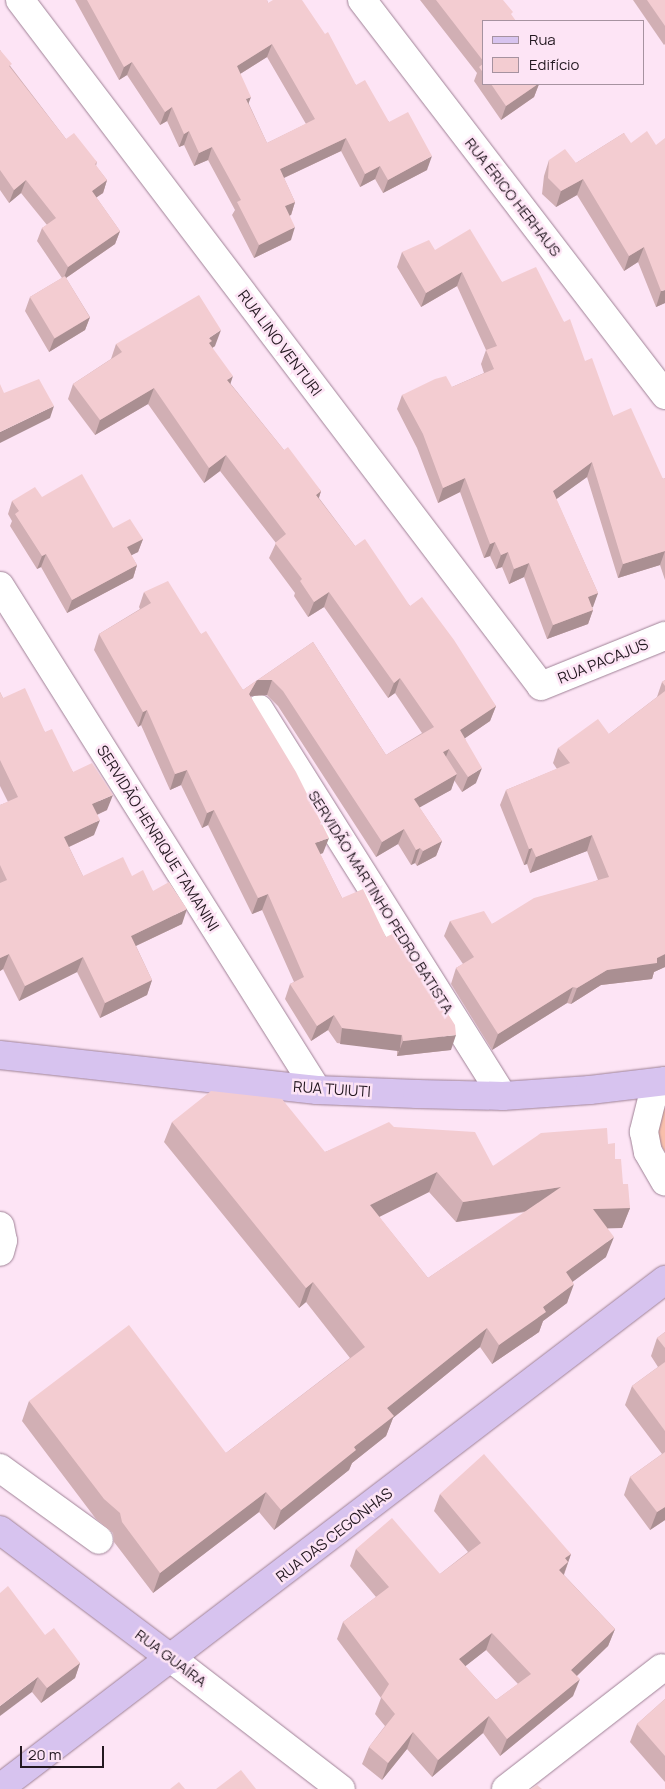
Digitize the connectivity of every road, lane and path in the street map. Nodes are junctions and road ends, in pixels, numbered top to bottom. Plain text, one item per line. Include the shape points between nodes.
1 (20, 0) edge
2 (362, 0) edge
3 (665, 395) edge
4 (0, 586) edge
5 (665, 636) edge
6 (541, 686) joint
7 (259, 709) edge
8 (0, 1055) edge
9 (665, 1081) edge
10 (317, 1090) junction
11 (503, 1096) junction
12 (665, 1182) edge
13 (0, 1226) edge
14 (0, 1252) edge
15 (665, 1280) edge
16 (0, 1468) edge
17 (0, 1530) edge
18 (98, 1540) dead end
19 (172, 1659) junction
20 (662, 1668) dead end
21 (0, 1788) edge
22 (341, 1789) edge
23 (506, 1789) edge

1 - 6 street, RUA LINO VENTURI
2 - 3 street, RUA ÉRICO HERHAUS
4 - 10 street, SERVIDÃO HENRIQUE TAMANINI
5 - 6 street, RUA PACAJUS
7 - 11 street, SERVIDÃO MARTINHO PEDRO BATISTA
8 - 10 main road, RUA TUIUTI
9 - 11 main road, RUA TUIUTI
9 - 12 street via 652,1099 644,1132 648,1152
10 - 11 main road, RUA TUIUTI
13 - 14 street via 3,1241
15 - 19 main road, RUA DAS CEGONHAS
16 - 18 street
17 - 19 main road, RUA GUAÍRA
19 - 21 main road, RUA DAS CEGONHAS
19 - 22 street, RUA GUAÍRA
20 - 23 street

